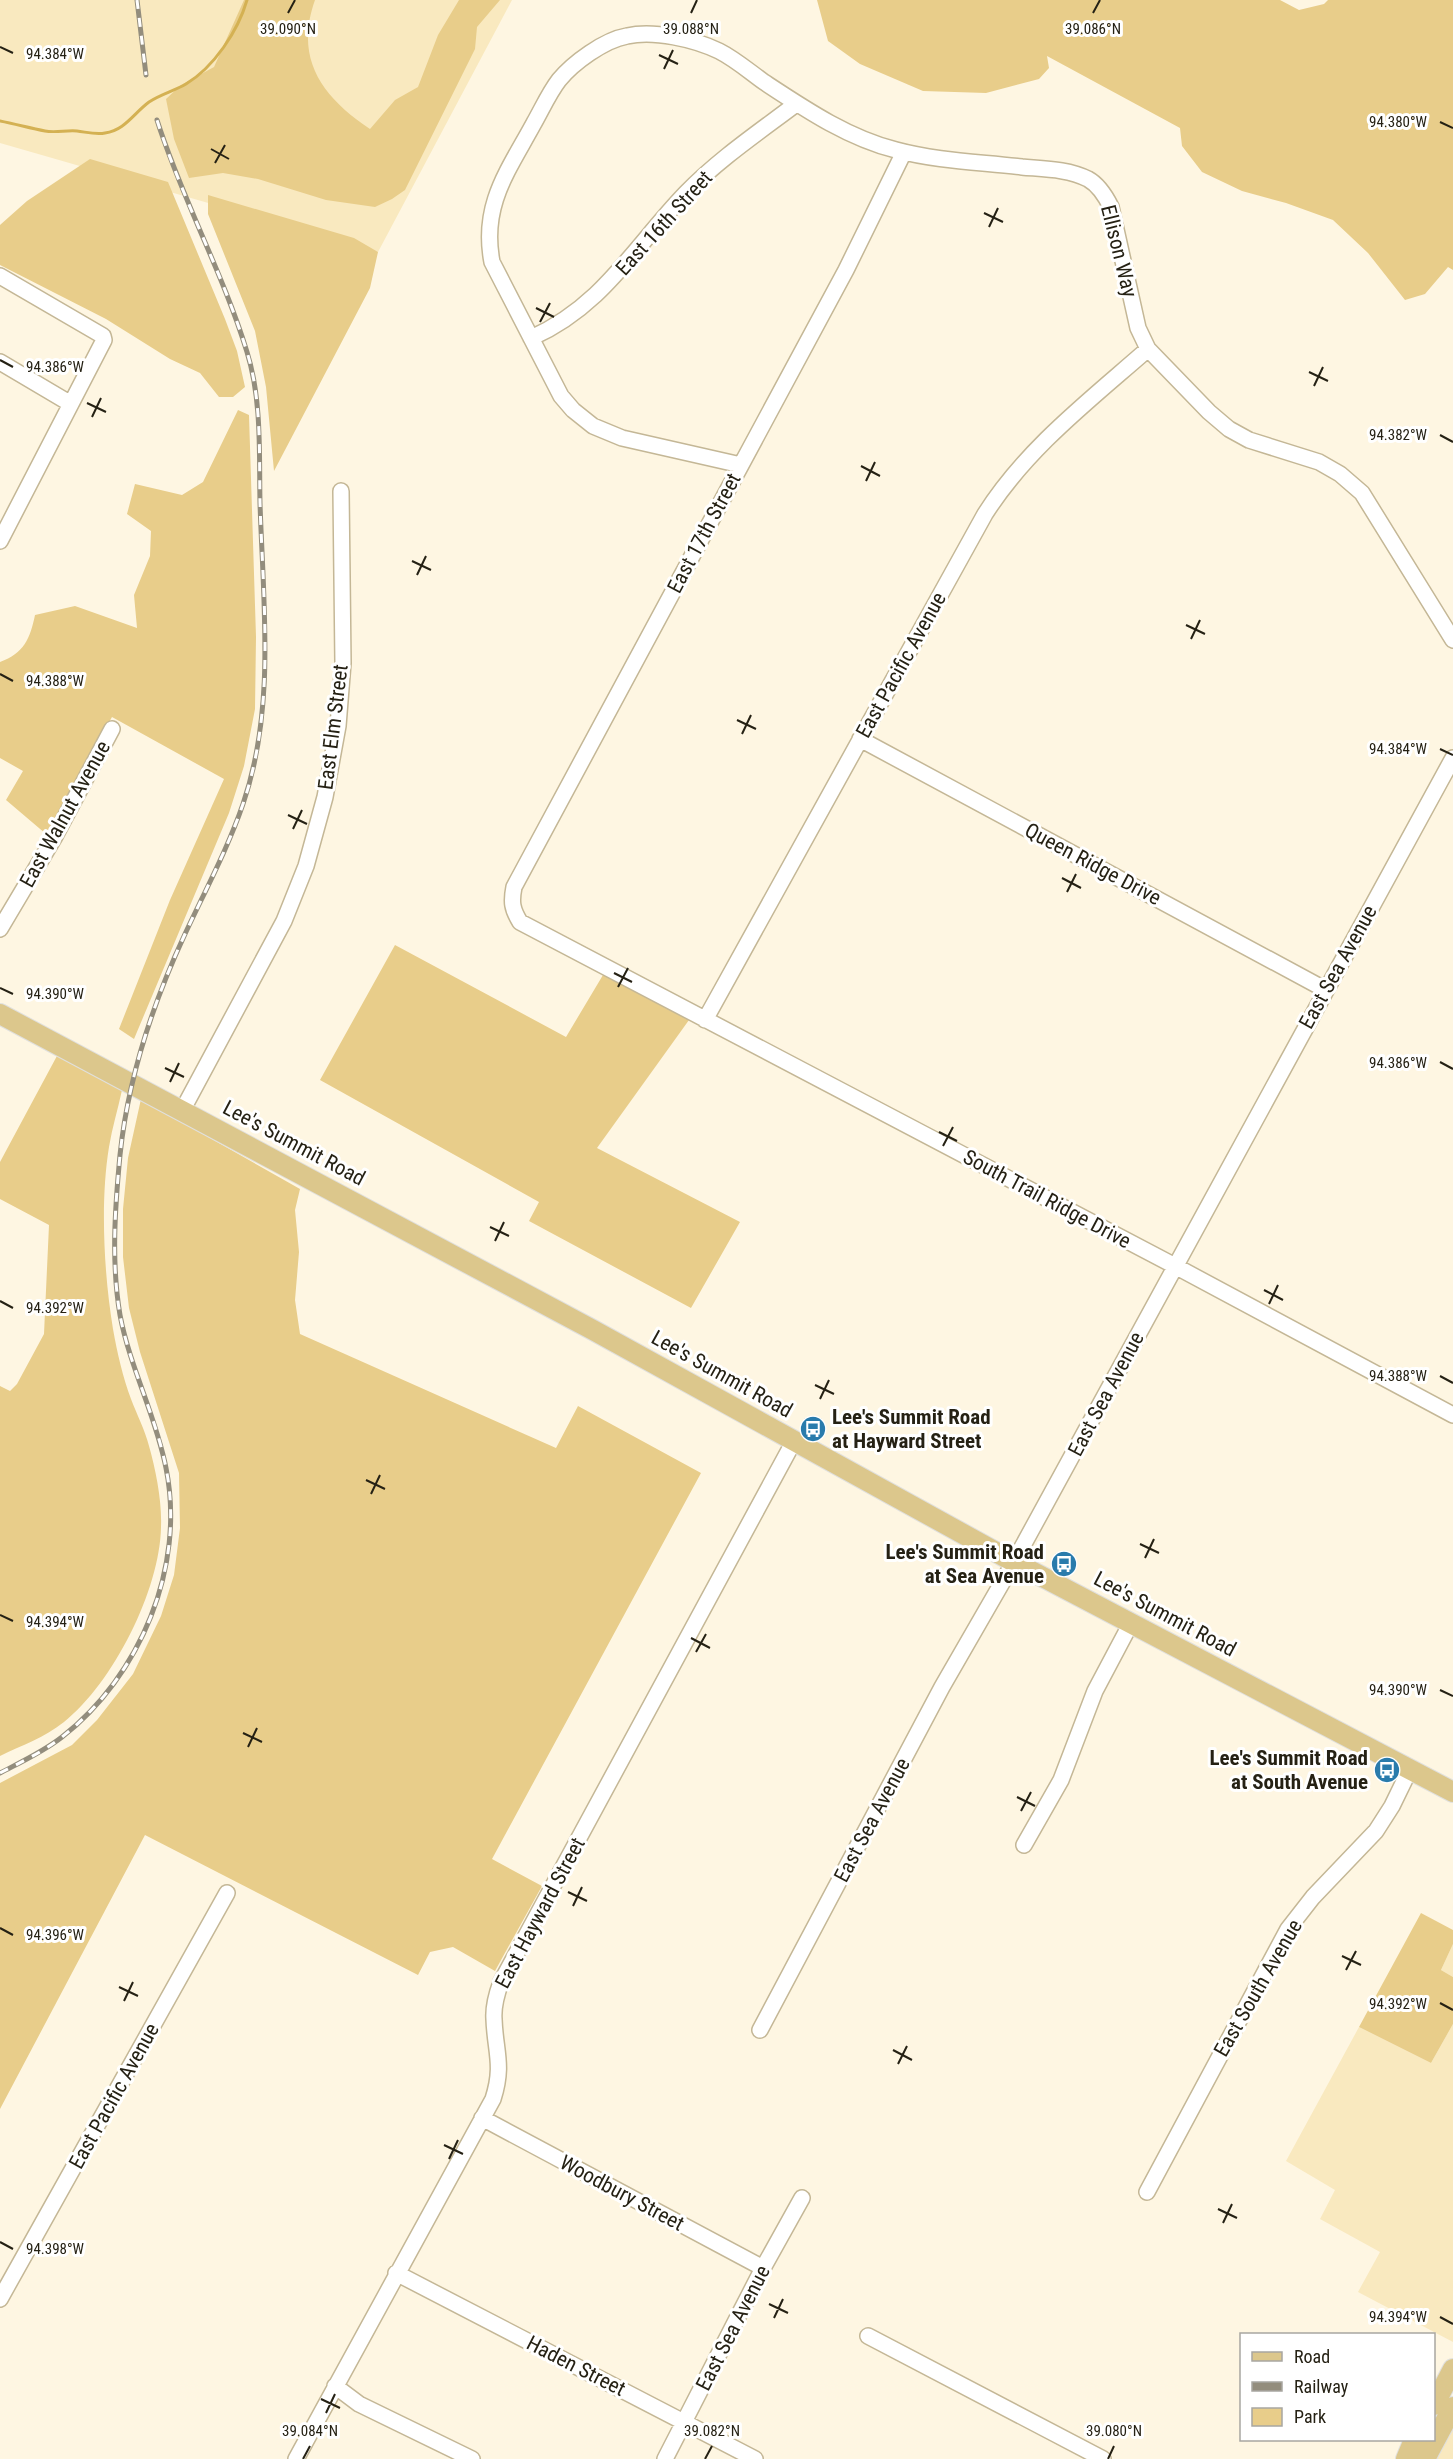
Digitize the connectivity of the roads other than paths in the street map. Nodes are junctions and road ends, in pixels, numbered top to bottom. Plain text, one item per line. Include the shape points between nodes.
1 (796, 104) junction
2 (904, 152) junction
3 (0, 276) edge
4 (531, 338) junction
5 (1148, 349) junction
6 (0, 362) edge
7 (71, 404) junction
8 (741, 465) junction
9 (340, 491) dead end
10 (0, 540) edge
11 (1453, 640) edge
12 (112, 729) dead end
13 (860, 739) junction
14 (1453, 758) edge
15 (515, 915) joint
16 (0, 929) edge
17 (1326, 990) junction
18 (0, 1014) edge
19 (705, 1020) junction
20 (182, 1111) junction
21 (1175, 1266) junction
22 (1453, 1415) edge
23 (794, 1441) junction
24 (1014, 1562) junction
25 (1131, 1623) junction
26 (1410, 1769) junction
27 (1453, 1792) edge
28 (1024, 1845) dead end
29 (227, 1893) dead end
30 (760, 2030) dead end
31 (482, 2118) junction
32 (1147, 2192) dead end
33 (802, 2198) dead end
34 (763, 2268) junction
35 (396, 2273) junction
36 (0, 2299) edge
37 (868, 2336) dead end
38 (1450, 2380) edge
39 (335, 2386) junction
40 (1435, 2403) edge
41 (1453, 2407) edge
42 (686, 2423) junction
43 (1435, 2440) edge
44 (1413, 2441) edge
45 (1435, 2441) edge
46 (296, 2459) edge
47 (472, 2459) edge
48 (665, 2459) edge
49 (755, 2459) edge
50 (1103, 2459) edge
51 (1406, 2459) edge
52 (1425, 2459) edge

1 - 2 street, Ellison Way via 848,133
1 - 4 street, East 16th Street via 688,191 593,299 555,327
1 - 4 street, Ellison Way via 722,53 681,37 626,36 575,64 560,80 499,190 489,218 492,262
2 - 5 street, Ellison Way via 1069,171 1091,181 1111,207 1138,328
2 - 8 street, East 17th Street via 846,270
3 - 7 street via 103,336
4 - 8 street via 561,396 593,426 622,438
5 - 11 street, Ellison Way via 1229,429 1249,440 1319,462 1355,486
5 - 13 street, East Pacific Avenue via 1037,447 1003,485
6 - 7 street
7 - 10 street
8 - 15 street, East 17th Street via 514,887 511,901
9 - 20 street, East Elm Street via 342,663 338,726 326,797 306,866 284,921
12 - 16 street, East Walnut Avenue
13 - 17 street, Queen Ridge Drive
13 - 19 street, East Pacific Avenue
14 - 17 street, East Sea Avenue
15 - 19 street, South Trail Ridge Drive via 520,922
17 - 21 street, East Sea Avenue
18 - 20 main road, Lee's Summit Road
19 - 21 street, South Trail Ridge Drive
20 - 23 main road, Lee's Summit Road
21 - 22 street, South Trail Ridge Drive
21 - 24 street, East Sea Avenue
23 - 24 main road, Lee's Summit Road
23 - 31 street, East Hayward Street via 501,1982 494,2018 499,2080
24 - 25 main road, Lee's Summit Road
24 - 30 street, East Sea Avenue via 942,1687
25 - 26 main road, Lee's Summit Road
25 - 28 street via 1095,1691 1061,1780
26 - 27 main road, Lee's Summit Road
26 - 32 street, East South Avenue via 1376,1831 1288,1929
29 - 36 street, East Pacific Avenue
31 - 34 street, Woodbury Street
31 - 35 street, East Hayward Street
33 - 34 street, East Sea Avenue
34 - 42 street, East Sea Avenue
35 - 39 street, East Hayward Street
35 - 42 street, Haden Street
37 - 50 street
38 - 40 main road
39 - 46 street, East Hayward Street
39 - 47 street via 358,2404
41 - 43 main road
42 - 48 street, East Sea Avenue
42 - 49 street, Haden Street
44 - 51 main road
45 - 52 main road

